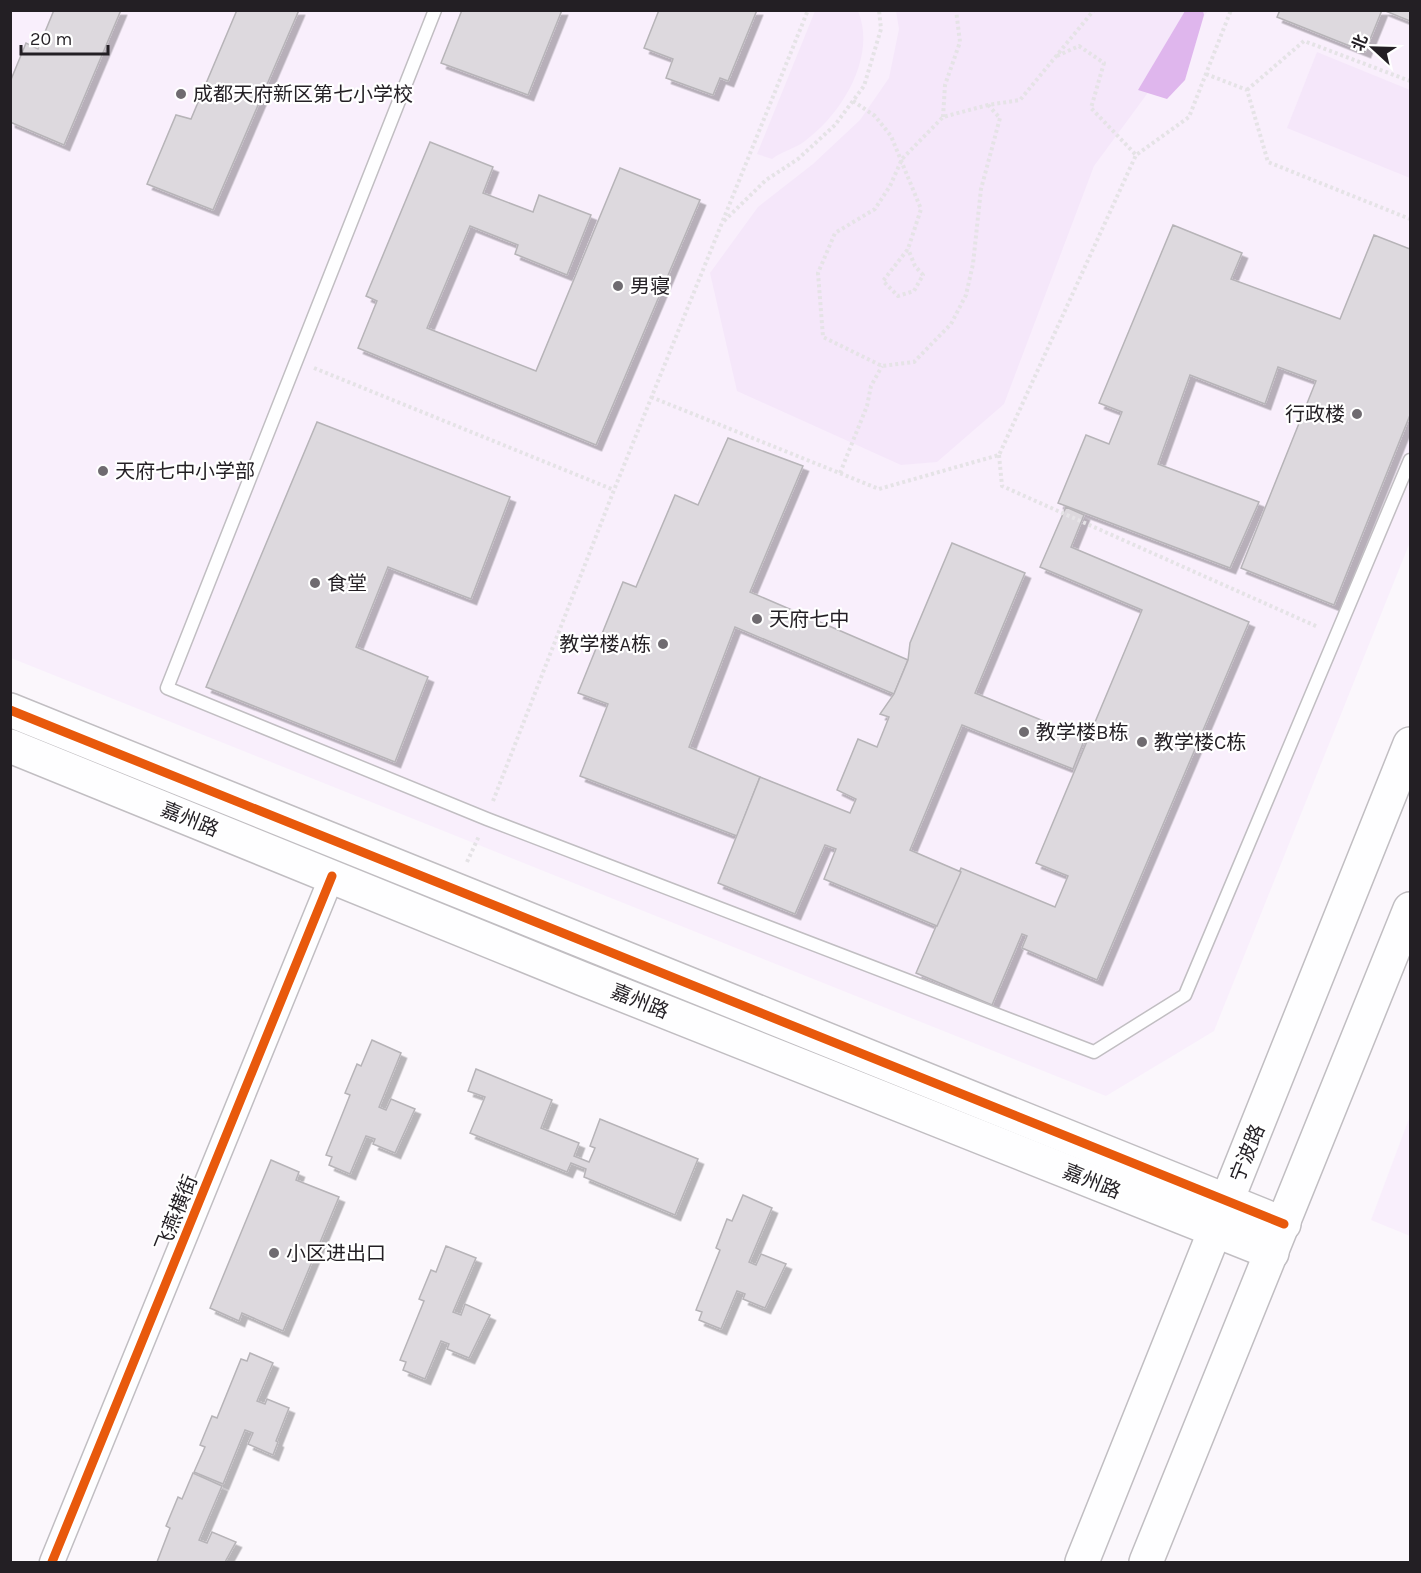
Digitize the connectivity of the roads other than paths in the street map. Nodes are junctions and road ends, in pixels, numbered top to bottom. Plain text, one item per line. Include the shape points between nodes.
1 (435, 10) edge
2 (1410, 460) edge
3 (10, 710) edge
4 (1410, 744) edge
5 (10, 746) edge
6 (333, 876) junction
7 (1410, 909) edge
8 (1221, 1216) junction
9 (1278, 1239) junction
10 (52, 1563) edge
11 (1082, 1563) edge
12 (1146, 1563) edge

1 - 2 lane via 167,688 487,819 1095,1052 1185,995
3 - 8 street via 455,890
4 - 8 street, 宁波路
5 - 6 street, 嘉州路
6 - 8 street, 嘉州路
6 - 10 street, 飞燕横街
7 - 9 street
8 - 9 street, 嘉州路
8 - 11 street, 宁波路
9 - 12 street

